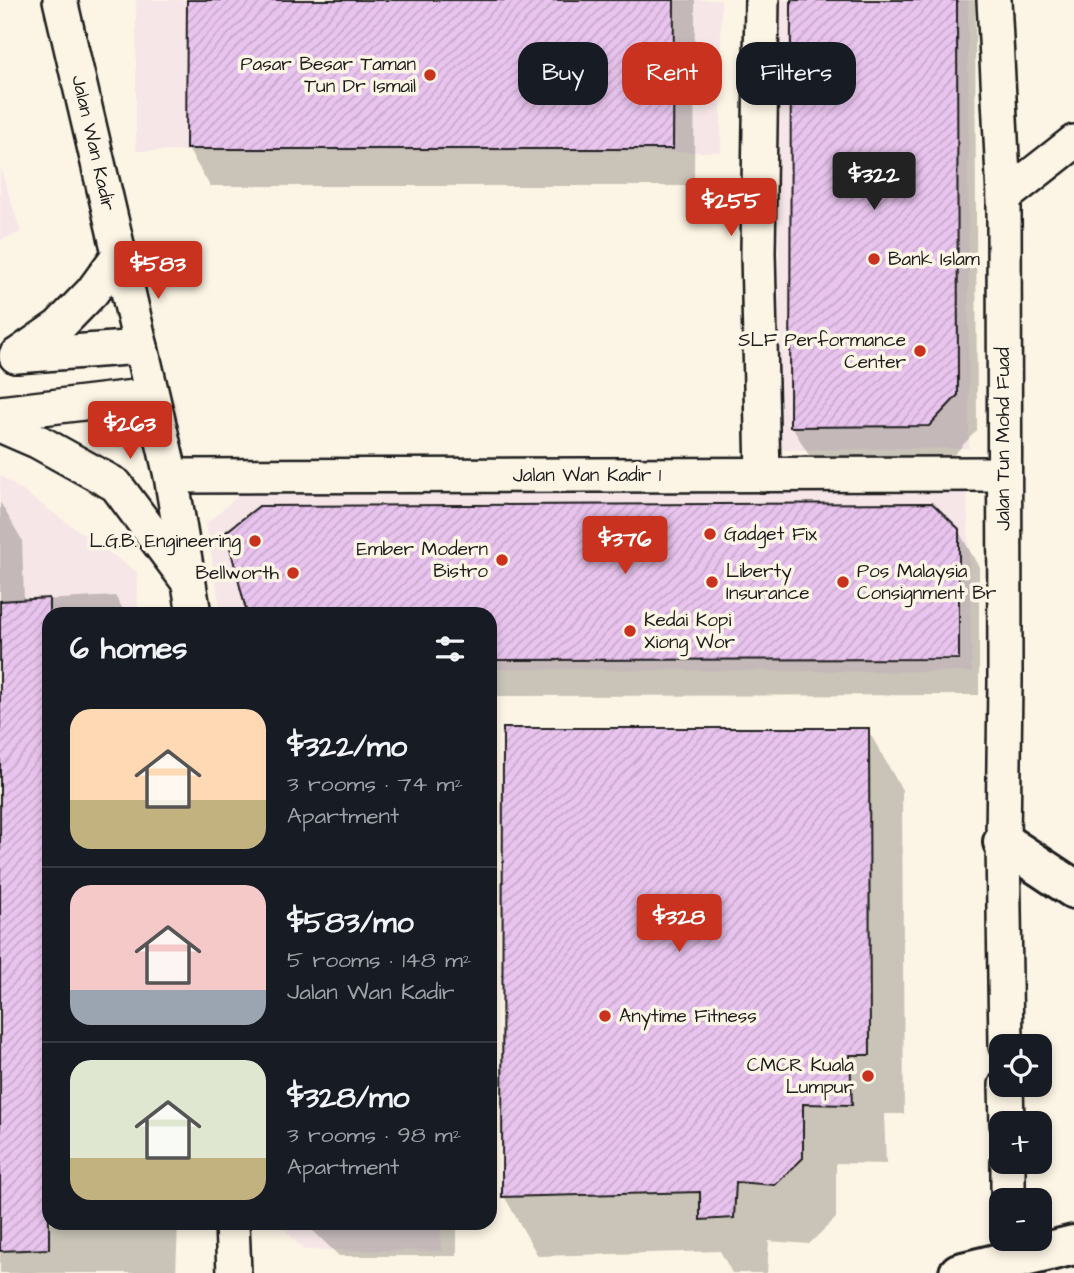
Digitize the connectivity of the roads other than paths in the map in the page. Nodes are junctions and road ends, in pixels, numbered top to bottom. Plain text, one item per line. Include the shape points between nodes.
1 (60, 0) edge
2 (762, 0) edge
3 (994, 0) edge
4 (1074, 142) edge
5 (1004, 197) junction
6 (119, 255) junction
7 (141, 347) junction
8 (8, 356) edge
9 (151, 395) junction
10 (0, 413) edge
11 (0, 425) edge
12 (1003, 474) junction
13 (763, 475) junction
14 (171, 476) junction
15 (192, 599) edge
16 (1003, 842) junction
17 (1074, 889) edge
18 (1006, 1034) edge
19 (232, 1230) edge
20 (1074, 1245) edge
21 (1052, 1246) edge
22 (1005, 1251) edge
23 (234, 1273) edge
24 (959, 1273) edge

1 - 6 street, Jalan Wan Kadir
2 - 13 street via 758,252
3 - 5 street, Jalan Tun Mohd Fuad
4 - 5 street
5 - 12 street, Jalan Tun Mohd Fuad
6 - 7 street, Jalan Wan Kadir
6 - 8 street via 93,292 59,326
7 - 8 street
7 - 9 street, Jalan Wan Kadir
9 - 10 street
9 - 14 street, Jalan Wan Kadir
11 - 15 street via 116,485
12 - 13 street, Jalan Wan Kadir 1
12 - 16 street, Jalan Tun Mohd Fuad
13 - 14 street, Jalan Wan Kadir 1
14 - 15 street, Jalan Wan Kadir
16 - 17 street
16 - 18 street, Jalan Tun Mohd Fuad
19 - 23 street
20 - 21 street
22 - 24 street

